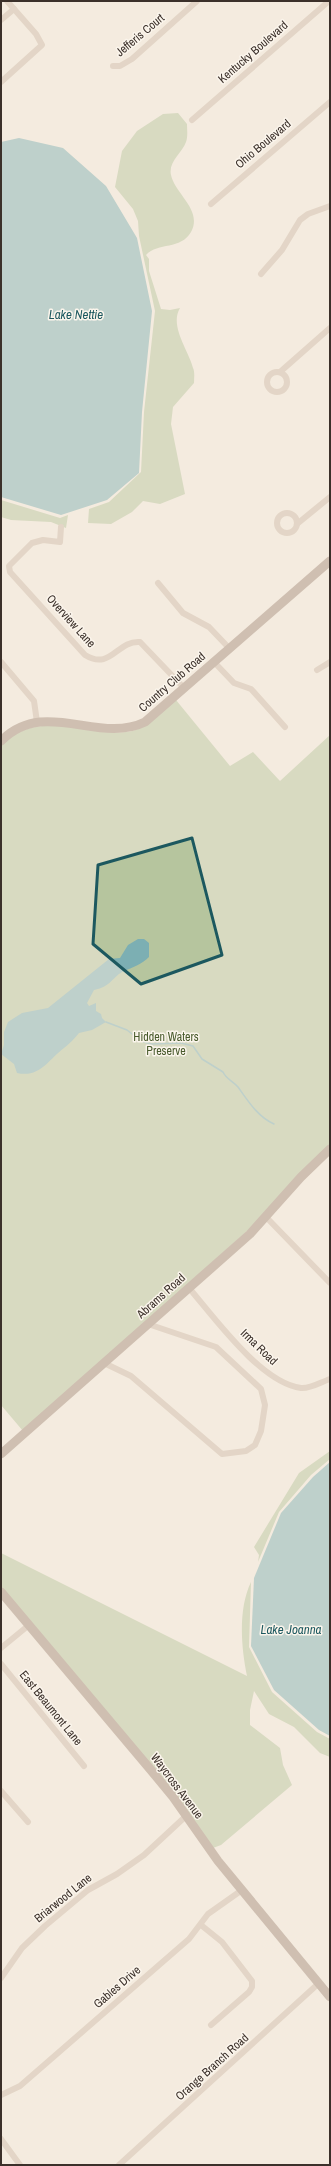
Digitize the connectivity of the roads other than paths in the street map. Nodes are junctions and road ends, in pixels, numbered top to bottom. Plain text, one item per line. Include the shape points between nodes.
1 (7, 1) edge
2 (197, 1) edge
3 (329, 1) edge
4 (14, 9) junction
5 (1, 20) edge
6 (113, 66) dead end
7 (1, 82) edge
8 (330, 102) edge
9 (192, 120) dead end
10 (211, 204) dead end
11 (330, 206) edge
12 (261, 274) dead end
13 (330, 328) edge
14 (280, 372) dead end
15 (330, 497) edge
16 (297, 524) dead end
17 (61, 527) dead end
18 (330, 561) edge
19 (158, 583) dead end
20 (229, 648) junction
21 (1, 662) edge
22 (214, 662) junction
23 (330, 662) edge
24 (317, 670) dead end
25 (184, 688) junction
26 (37, 722) junction
27 (284, 727) dead end
28 (1, 741) edge
29 (330, 1149) edge
30 (267, 1218) junction
31 (330, 1283) edge
32 (189, 1288) junction
33 (148, 1324) junction
34 (104, 1363) junction
35 (330, 1379) edge
36 (1, 1454) edge
37 (1, 1592) edge
38 (29, 1625) junction
39 (1, 1648) edge
40 (1, 1664) edge
41 (84, 1766) dead end
42 (1, 1791) edge
43 (186, 1816) junction
44 (28, 1822) dead end
45 (242, 1890) junction
46 (201, 1925) junction
47 (1, 1978) edge
48 (319, 1983) junction
49 (330, 1997) edge
50 (211, 2026) dead end
51 (1, 2095) edge
52 (1, 2139) edge
53 (20, 2165) edge
54 (119, 2165) edge

1 - 4 street
2 - 6 street, Jefferis Court via 132,59 120,66
3 - 9 street, Kentucky Boulevard
4 - 5 street
4 - 7 street via 36,34 42,46
8 - 10 street, Ohio Boulevard
11 - 12 street via 308,214 300,220 282,250
13 - 14 street
15 - 16 street
17 - 25 street, Overview Lane via 60,542 43,540 32,543 9,566 10,572 85,655 103,660 127,644 140,642
18 - 20 street, Country Club Road
19 - 20 street via 183,613 209,627
20 - 22 street, Country Club Road
21 - 26 street via 34,702
22 - 25 street, Country Club Road
22 - 27 street via 232,681 251,689
23 - 24 street
25 - 26 street, Country Club Road via 146,722 134,727 119,730 65,722
26 - 28 street, Country Club Road via 16,729
29 - 30 street, Abrams Road via 301,1177
30 - 31 street
30 - 32 street, Abrams Road
32 - 33 street, Abrams Road
32 - 35 street, Irma Road via 264,1371 300,1388
33 - 34 street, Abrams Road
33 - 34 street via 210,1344 256,1383 265,1397 266,1405 259,1438 251,1448 239,1453 222,1454 131,1376
34 - 36 street, Abrams Road
37 - 38 street, Waycross Avenue
38 - 39 street
38 - 43 street, Waycross Avenue via 150,1768
40 - 41 street, East Beaumont Lane
42 - 44 street
43 - 45 street, Waycross Avenue
43 - 47 street, Briarwood Lane via 144,1855 88,1890 45,1926 22,1948
45 - 46 street, Gables Drive via 208,1914
45 - 48 street, Waycross Avenue
46 - 50 street via 218,1938 252,1981 252,1987 248,1992
46 - 51 street, Gables Drive via 189,1939 26,2081
48 - 49 street, Waycross Avenue
48 - 54 street, Orange Branch Road
52 - 53 street

